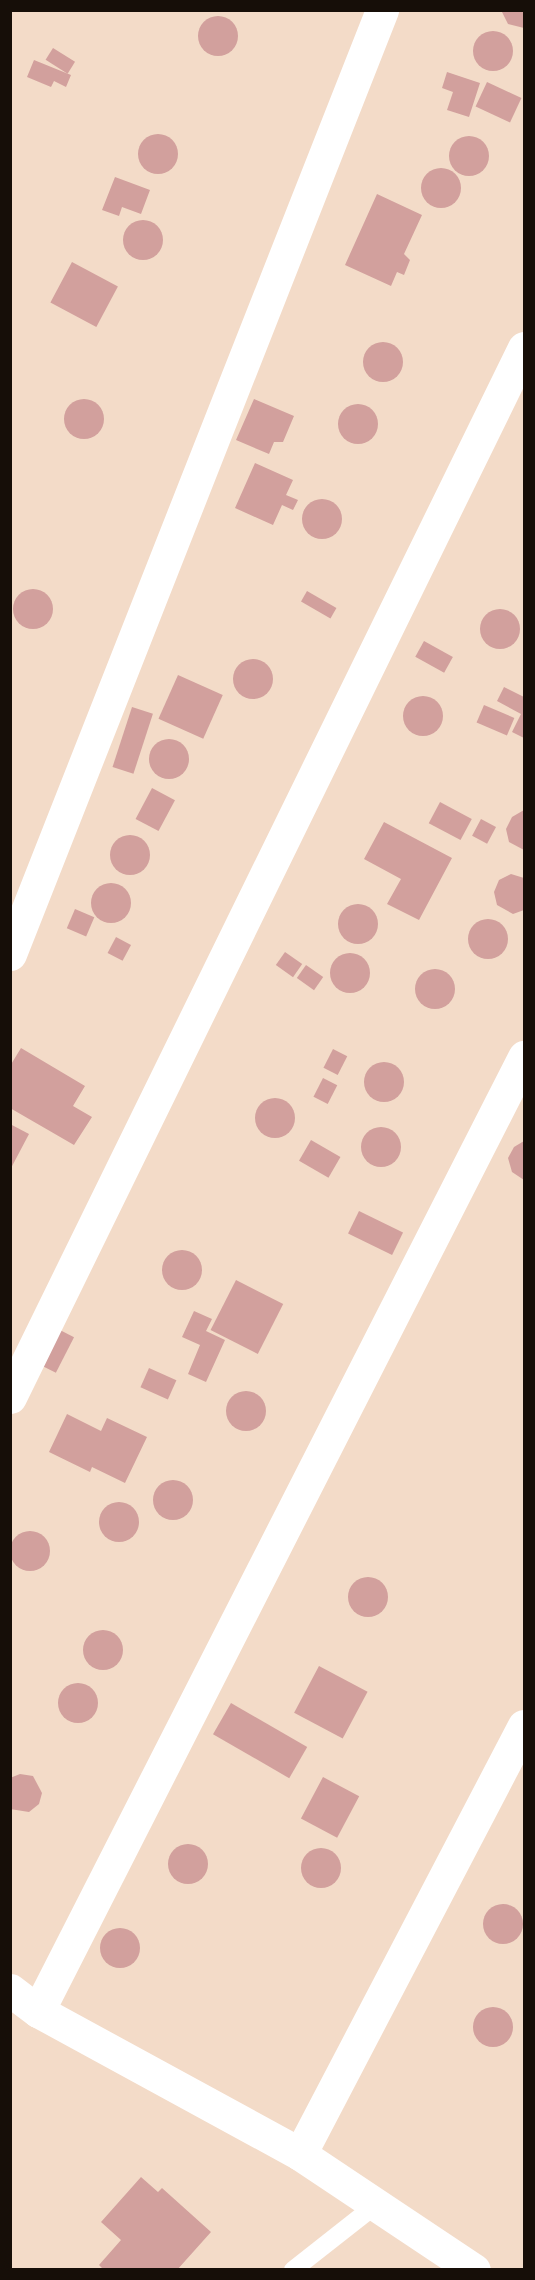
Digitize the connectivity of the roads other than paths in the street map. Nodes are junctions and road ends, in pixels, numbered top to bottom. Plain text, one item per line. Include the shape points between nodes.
1 (382, 10) edge
2 (525, 348) edge
3 (10, 954) edge
4 (525, 1057) edge
5 (10, 1397) edge
6 (525, 1726) edge
7 (10, 1990) edge
8 (38, 2011) junction
9 (300, 2154) junction
10 (377, 2204) junction
11 (293, 2270) edge
12 (474, 2270) edge

1 - 3 street
2 - 5 street
4 - 8 street
6 - 9 street
7 - 8 street
8 - 9 street
9 - 10 street
10 - 11 lane
10 - 12 street

